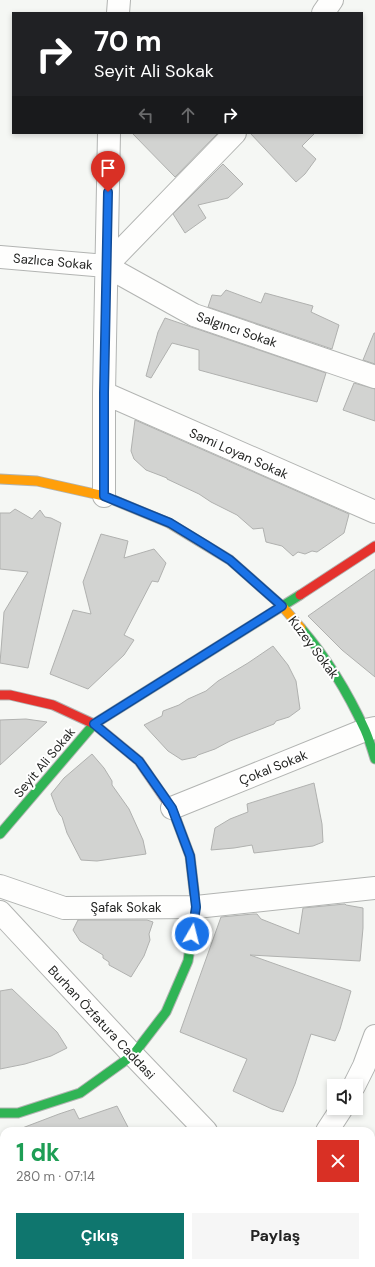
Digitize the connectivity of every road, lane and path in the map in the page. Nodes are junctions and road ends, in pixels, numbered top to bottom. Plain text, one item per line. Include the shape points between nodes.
1 (119, 0) edge
2 (332, 0) edge
3 (118, 12) edge
4 (324, 12) edge
5 (110, 134) edge
6 (234, 134) edge
7 (0, 257) edge
8 (106, 266) junction
9 (375, 377) edge
10 (104, 393) junction
11 (0, 479) edge
12 (104, 496) junction
13 (375, 512) edge
14 (375, 546) edge
15 (282, 606) junction
16 (0, 695) edge
17 (94, 724) junction
18 (370, 729) edge
19 (375, 759) edge
20 (172, 808) junction
21 (0, 834) edge
22 (0, 886) edge
23 (375, 888) edge
24 (196, 907) junction
25 (0, 912) edge
26 (375, 1036) edge
27 (132, 1055) junction
28 (358, 1079) edge
29 (0, 1113) edge
30 (337, 1115) edge
31 (202, 1127) edge
32 (330, 1127) edge

1 - 3 street
2 - 4 street
5 - 8 street
6 - 8 street
7 - 8 street, Sazlıca Sokak
8 - 9 street, Salgıncı Sokak via 194,315
8 - 10 street
10 - 12 street
10 - 13 street, Sami Loyan Sokak
11 - 12 street, Kuzey Sokak via 37,482
12 - 15 street, Kuzey Sokak via 170,523 230,560
14 - 15 street, Seyit Ali Sokak
15 - 17 street, Seyit Ali Sokak
15 - 18 street, Kuzey Sokak via 314,644
16 - 17 street via 53,705
17 - 20 street via 139,761
17 - 21 street, Seyit Ali Sokak
18 - 19 street, Kuzey Sokak
18 - 20 street, Çokal Sokak
20 - 24 street via 190,856
22 - 24 street, Şafak Sokak via 64,908
23 - 24 street, Şafak Sokak
24 - 27 street via 188,961 166,1012
25 - 27 street, Burhan Özfatura Caddasi
26 - 28 street
27 - 29 street via 80,1093 18,1113
27 - 31 street, Burhan Özfatura Caddasi
30 - 32 street

